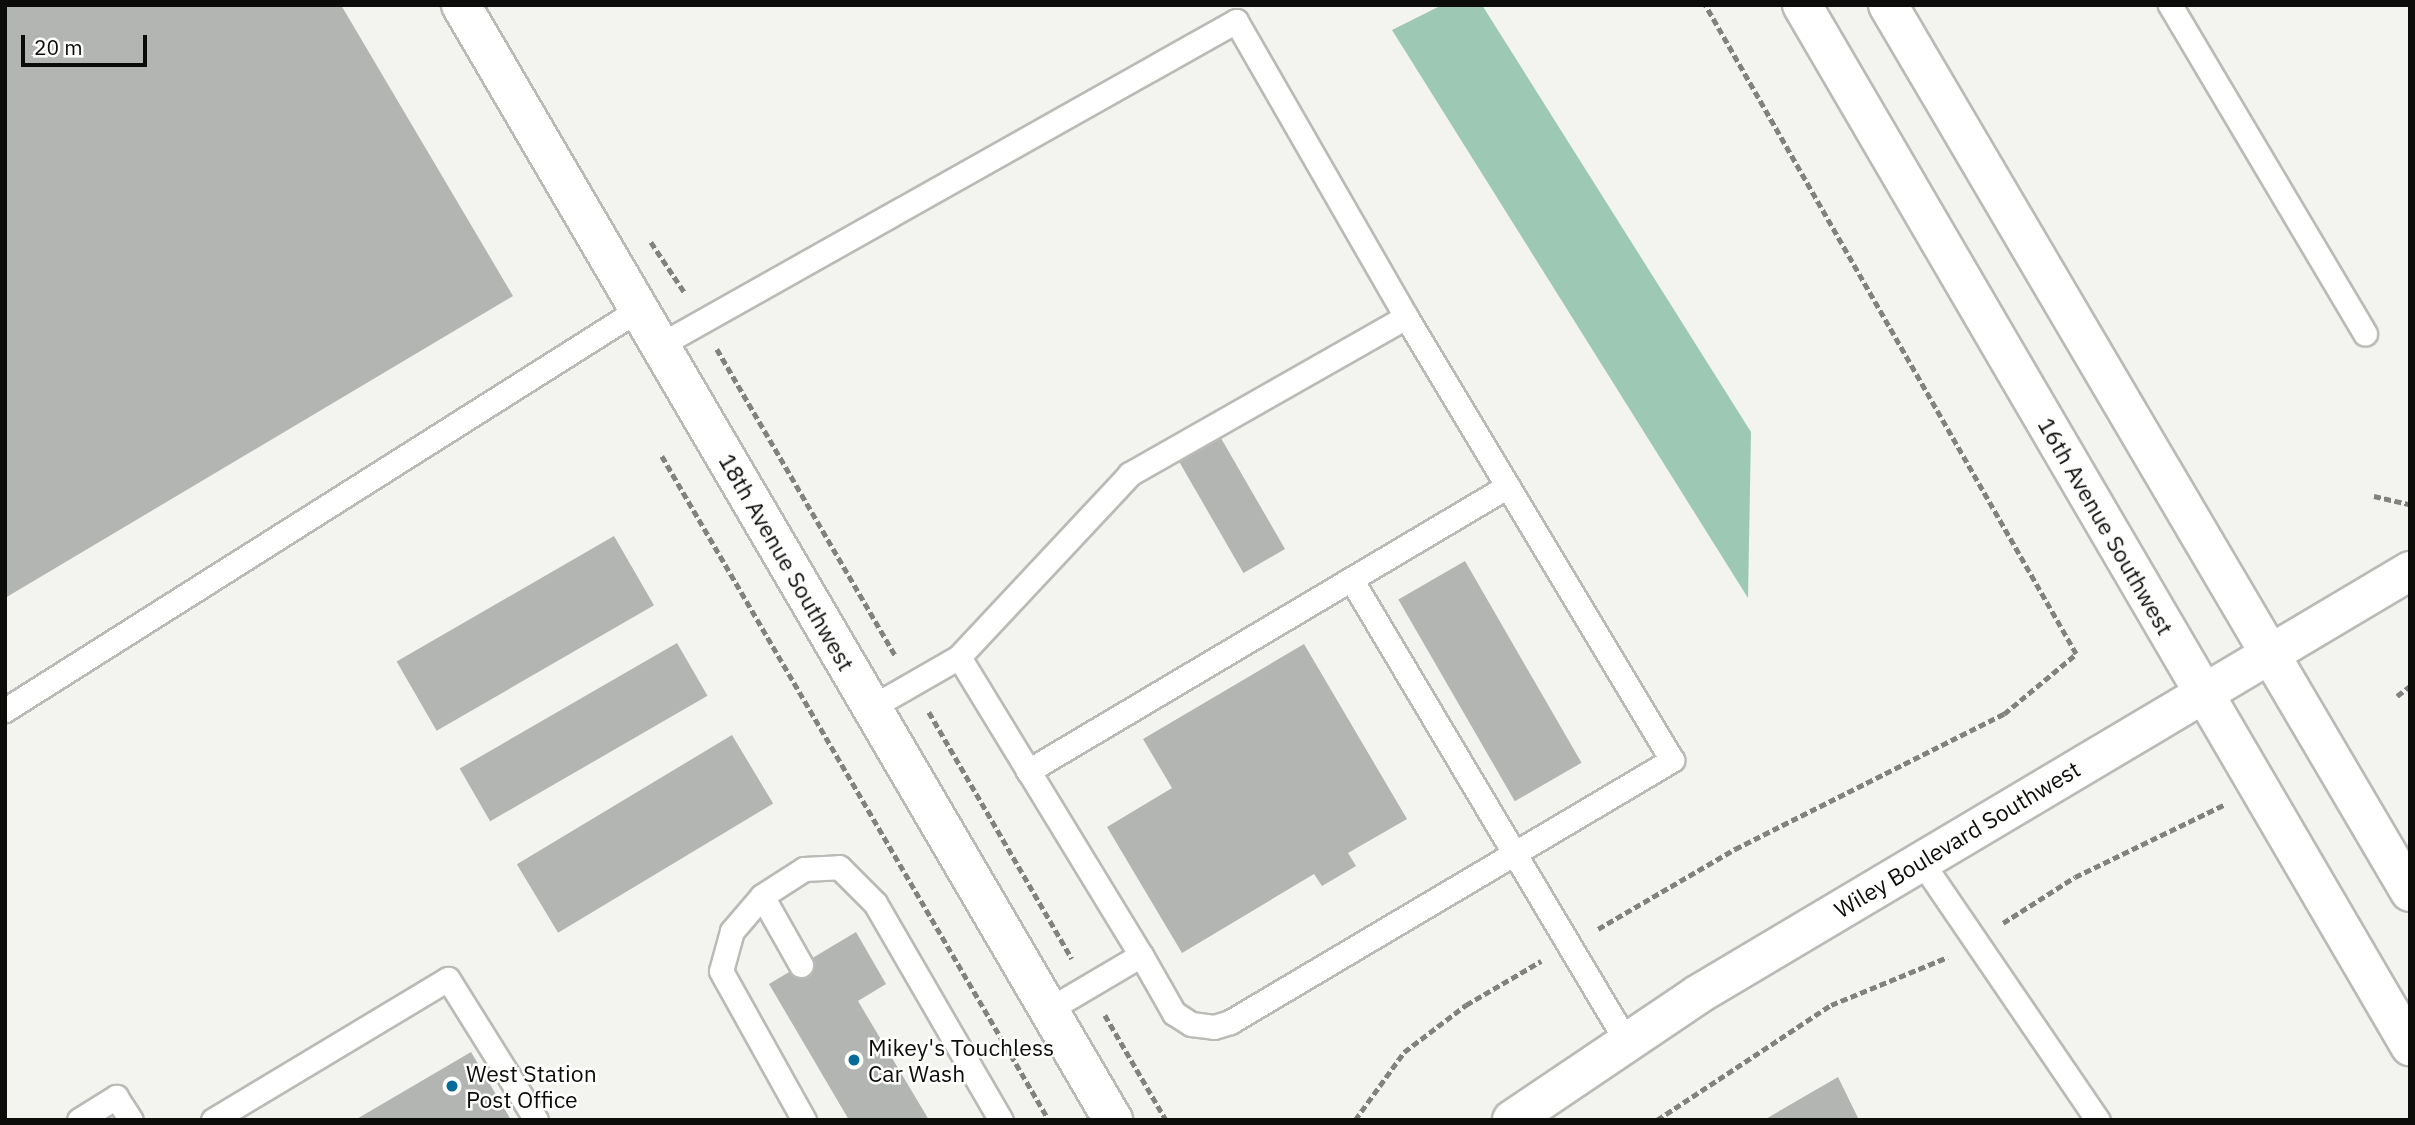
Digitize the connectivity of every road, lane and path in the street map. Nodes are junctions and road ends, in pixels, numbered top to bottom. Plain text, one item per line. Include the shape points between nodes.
1 (461, 5) edge
2 (1705, 5) edge
3 (1802, 5) edge
4 (1888, 5) edge
5 (2170, 5) edge
6 (1238, 13) edge
7 (639, 309) junction
8 (1406, 317) junction
9 (2365, 334) dead end
10 (660, 345) junction
11 (662, 456) dead end
12 (1508, 486) junction
13 (2374, 496) dead end
14 (2410, 504) edge
15 (2410, 571) edge
16 (1351, 579) junction
17 (2270, 650) junction
18 (959, 657) junction
19 (2410, 686) edge
20 (2202, 691) junction
21 (2397, 696) dead end
22 (872, 707) junction
23 (5, 710) edge
24 (1028, 771) junction
25 (2225, 804) dead end
26 (1516, 855) junction
27 (1921, 861) junction
28 (2410, 892) edge
29 (762, 896) junction
30 (1977, 939) junction
31 (1569, 945) junction
32 (1140, 955) junction
33 (801, 965) dead end
34 (1048, 1010) junction
35 (1625, 1040) junction
36 (2410, 1046) edge
37 (79, 1120) edge
38 (131, 1120) edge
39 (213, 1120) edge
40 (536, 1120) edge
41 (804, 1120) edge
42 (1001, 1120) edge
43 (1049, 1120) edge
44 (1112, 1120) edge
45 (1355, 1120) edge
46 (1512, 1120) edge
47 (1657, 1120) edge
48 (2098, 1120) edge

1 - 7 street, 18th Avenue Southwest
2 - 31 path via 2076,654 2004,714 1735,849
3 - 20 street, 16th Avenue Southwest
4 - 17 street
5 - 9 lane
6 - 8 lane
6 - 10 lane
7 - 10 street, 18th Avenue Southwest
7 - 23 lane
8 - 12 lane
8 - 18 lane via 1130,474
10 - 22 street, 18th Avenue Southwest
11 - 43 path
12 - 16 lane
12 - 26 lane via 1672,760
13 - 14 path
15 - 17 street, Wiley Boulevard Southwest
16 - 24 lane
16 - 26 lane
17 - 20 street, Wiley Boulevard Southwest
17 - 28 street
18 - 22 lane
18 - 24 lane
19 - 21 path
20 - 27 street, Wiley Boulevard Southwest
20 - 36 street, 16th Avenue Southwest
22 - 34 street, 18th Avenue Southwest
24 - 32 lane
25 - 30 path via 2075,877
26 - 31 lane
26 - 32 lane via 1242,1016 1214,1027 1191,1024 1174,1013
27 - 30 lane
27 - 35 street, Wiley Boulevard Southwest
29 - 33 lane
29 - 41 lane via 732,931 721,971
29 - 42 lane via 804,869 839,867 875,903
30 - 47 path via 1933,967 1831,1005
30 - 48 lane
31 - 35 lane
31 - 45 path via 1466,1005 1404,1052
32 - 34 lane
34 - 44 street, 18th Avenue Southwest
35 - 46 street, Wiley Boulevard Southwest
37 - 38 lane via 116,1097
39 - 40 lane via 448,979

